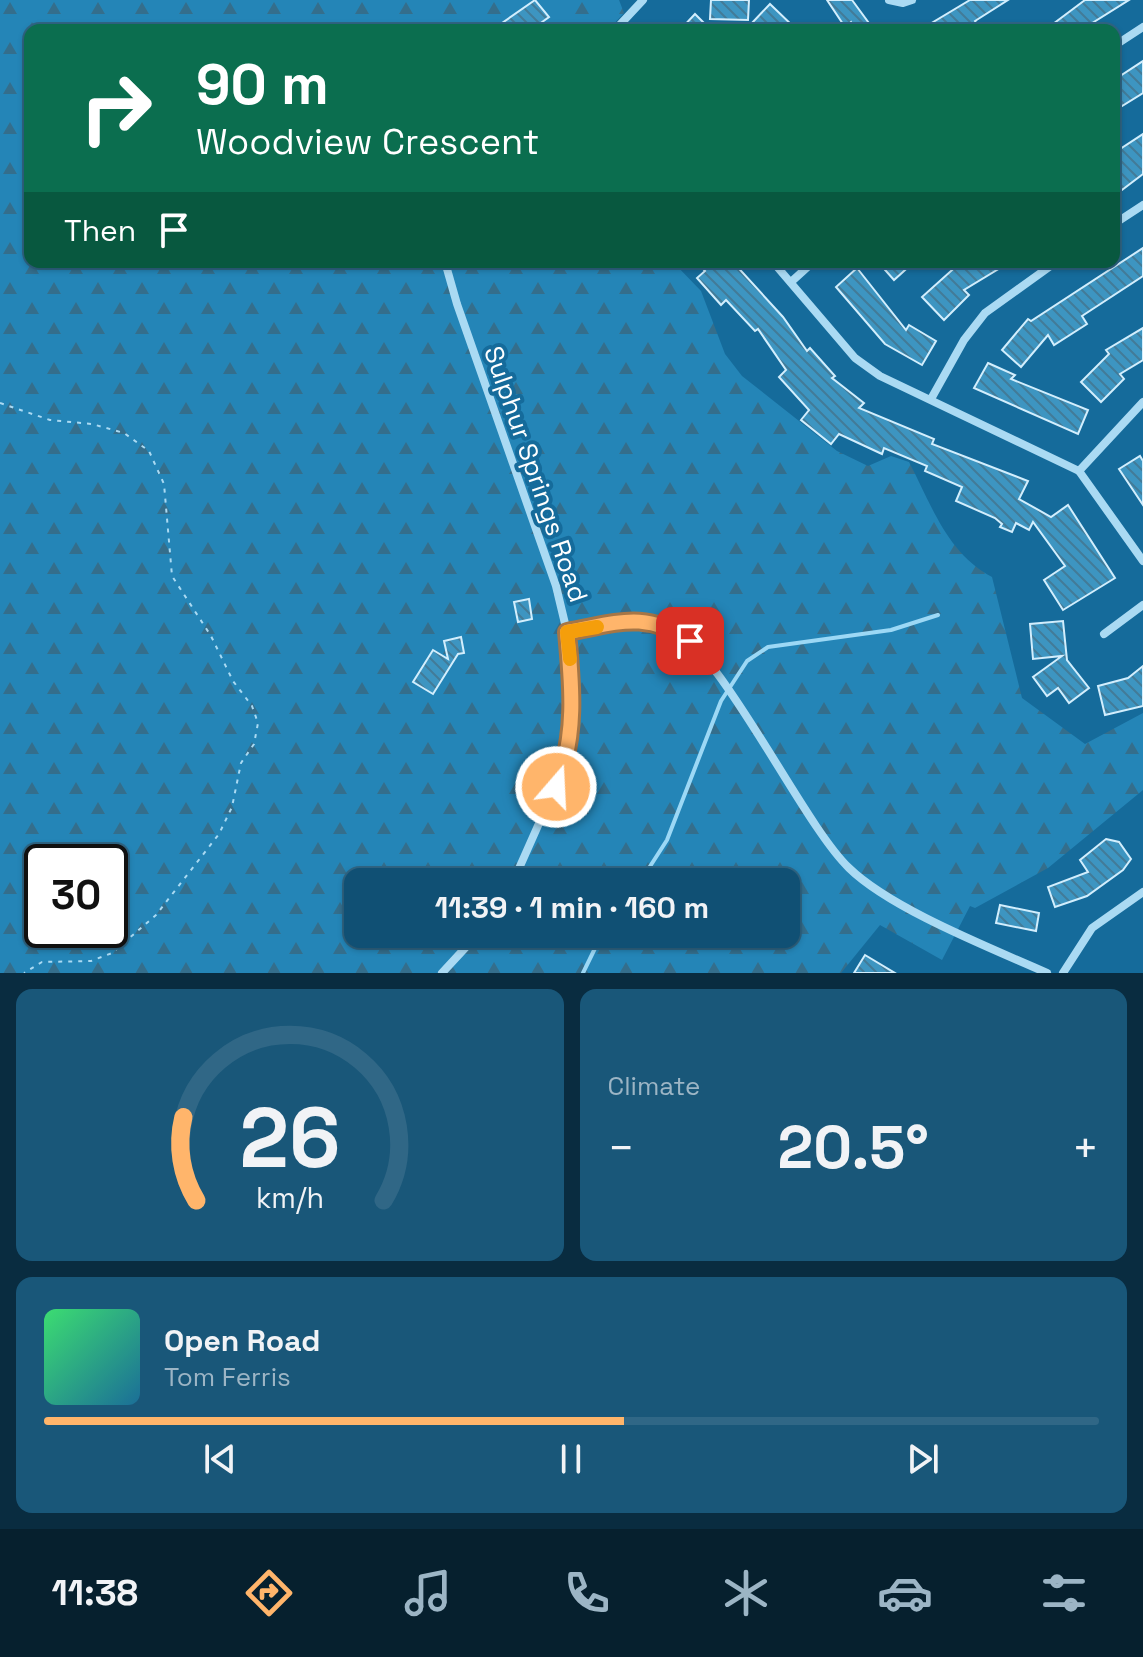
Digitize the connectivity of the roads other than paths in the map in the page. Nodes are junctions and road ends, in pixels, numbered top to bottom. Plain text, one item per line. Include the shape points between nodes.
1 (643, 0) edge
2 (889, 0) edge
3 (912, 0) edge
4 (621, 24) edge
5 (1143, 27) edge
6 (1120, 42) edge
7 (1143, 205) edge
8 (1120, 220) edge
9 (447, 268) edge
10 (778, 268) edge
11 (806, 268) edge
12 (1048, 268) edge
13 (791, 282) junction
14 (931, 399) junction
15 (1143, 402) edge
16 (1079, 471) junction
17 (1143, 561) edge
18 (1143, 605) edge
19 (567, 632) junction
20 (1104, 634) dead end
21 (519, 868) edge
22 (1143, 892) edge
23 (465, 948) edge
24 (442, 973) edge
25 (1047, 973) edge
26 (1063, 973) edge

1 - 4 street
2 - 3 street
5 - 6 street
7 - 8 street
9 - 19 street, Sulphur Springs Road
10 - 13 street
11 - 13 street
12 - 14 street via 985,313
13 - 14 street via 855,358
14 - 16 street
15 - 16 street
16 - 17 street
18 - 20 street
19 - 21 street, Sulphur Springs Road via 572,687 568,758
19 - 25 street via 637,619 667,624 720,675 806,813 849,868 921,913
22 - 26 street via 1092,928
23 - 24 street

